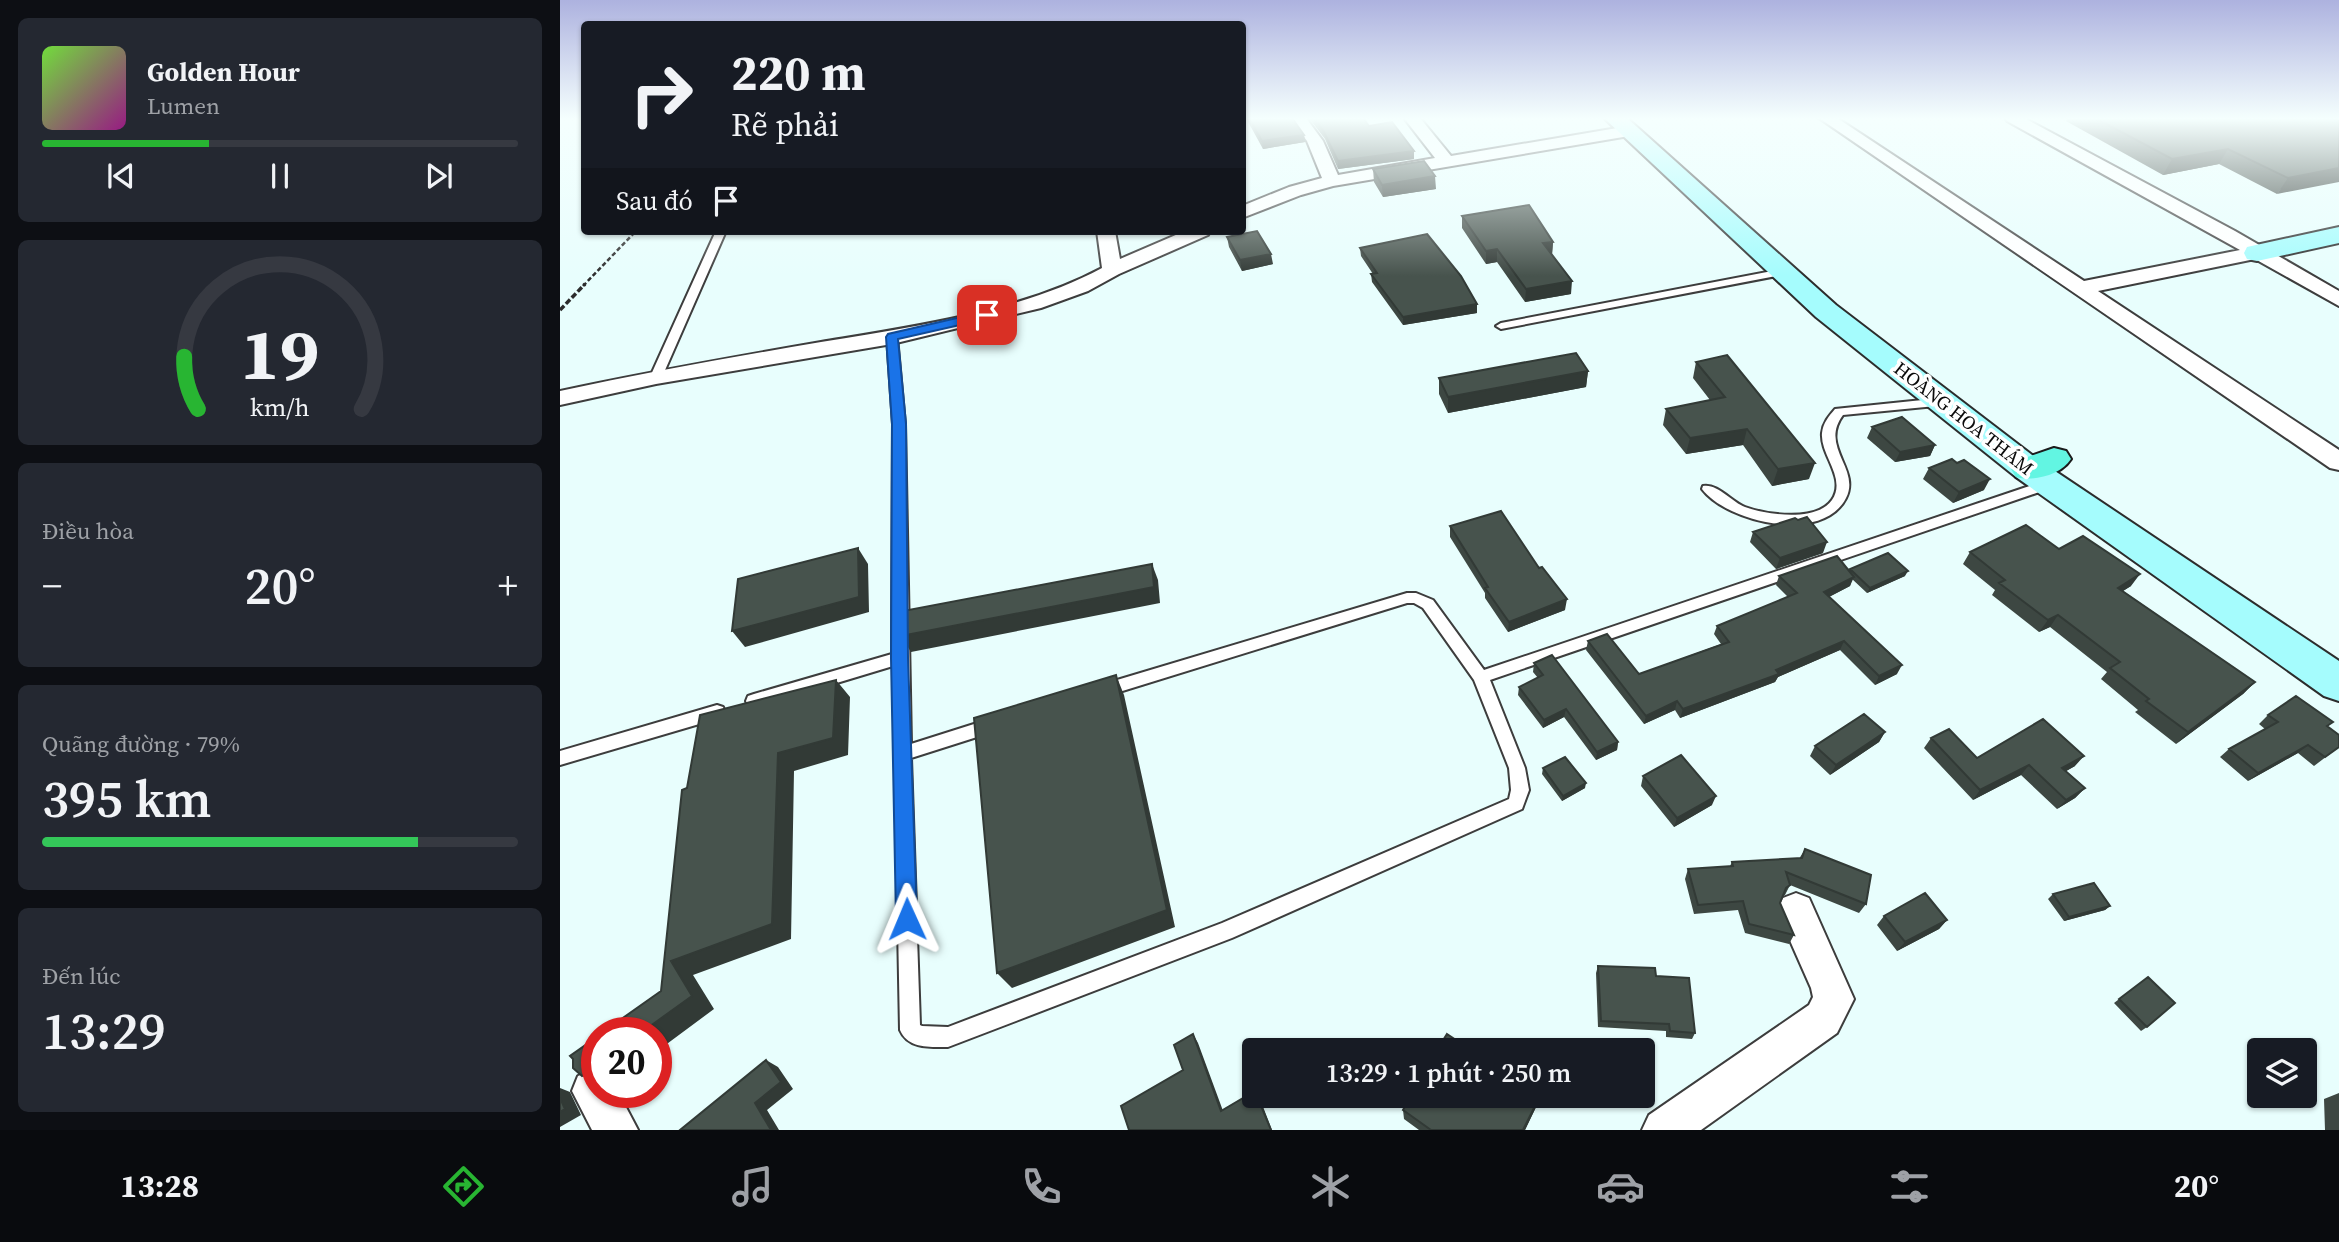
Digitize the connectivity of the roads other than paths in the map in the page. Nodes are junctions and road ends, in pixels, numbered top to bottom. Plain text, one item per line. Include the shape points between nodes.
1 (1328, 171) edge
2 (1391, 171) edge
3 (1678, 171) edge
4 (1689, 171) edge
5 (1905, 171) edge
6 (2108, 171) edge
7 (1332, 181) junction
8 (1246, 211) edge
9 (2339, 234) edge
10 (719, 235) edge
11 (1107, 235) edge
12 (1192, 235) edge
13 (2257, 253) junction
14 (1112, 270) junction
15 (1783, 272) junction
16 (2080, 288) junction
17 (2339, 300) edge
18 (1501, 326) dead end
19 (892, 337) junction
20 (656, 377) junction
21 (560, 398) edge
22 (1942, 402) junction
23 (2339, 462) edge
24 (2044, 470) junction
25 (1708, 489) dead end
26 (2339, 654) edge
27 (900, 658) junction
28 (1481, 677) junction
29 (2339, 684) edge
30 (1093, 694) edge
31 (1004, 722) edge
32 (902, 754) junction
33 (560, 758) edge
34 (1796, 911) dead end
35 (603, 1108) edge
36 (616, 1130) edge
37 (1664, 1130) edge

1 - 7 street
2 - 7 street
3 - 15 main road, HOÀNG HOA THÁM
4 - 24 main road, HOÀNG HOA THÁM
5 - 16 street
6 - 13 street
7 - 8 street
9 - 13 main road
10 - 20 lane
11 - 14 street
12 - 14 street
13 - 16 street
13 - 17 street
14 - 19 street via 1034,304
15 - 18 lane
15 - 22 main road, HOÀNG HOA THÁM
16 - 23 street
19 - 20 street
19 - 27 lane via 899,424
20 - 21 street
22 - 24 main road, HOÀNG HOA THÁM
22 - 25 lane via 1839,412 1831,420 1828,444 1842,473 1842,492 1838,503 1827,511 1807,518 1766,517 1730,505
24 - 26 main road, HOÀNG HOA THÁM via 2148,527
24 - 28 lane
24 - 29 main road, HOÀNG HOA THÁM
27 - 32 lane
27 - 33 lane
28 - 30 lane via 1428,604 1407,598
28 - 32 lane via 1517,768 1520,790 1516,804 1225,932 948,1037 919,1036 910,1030
31 - 32 lane
34 - 37 street via 1834,999 1823,1019
35 - 36 street

